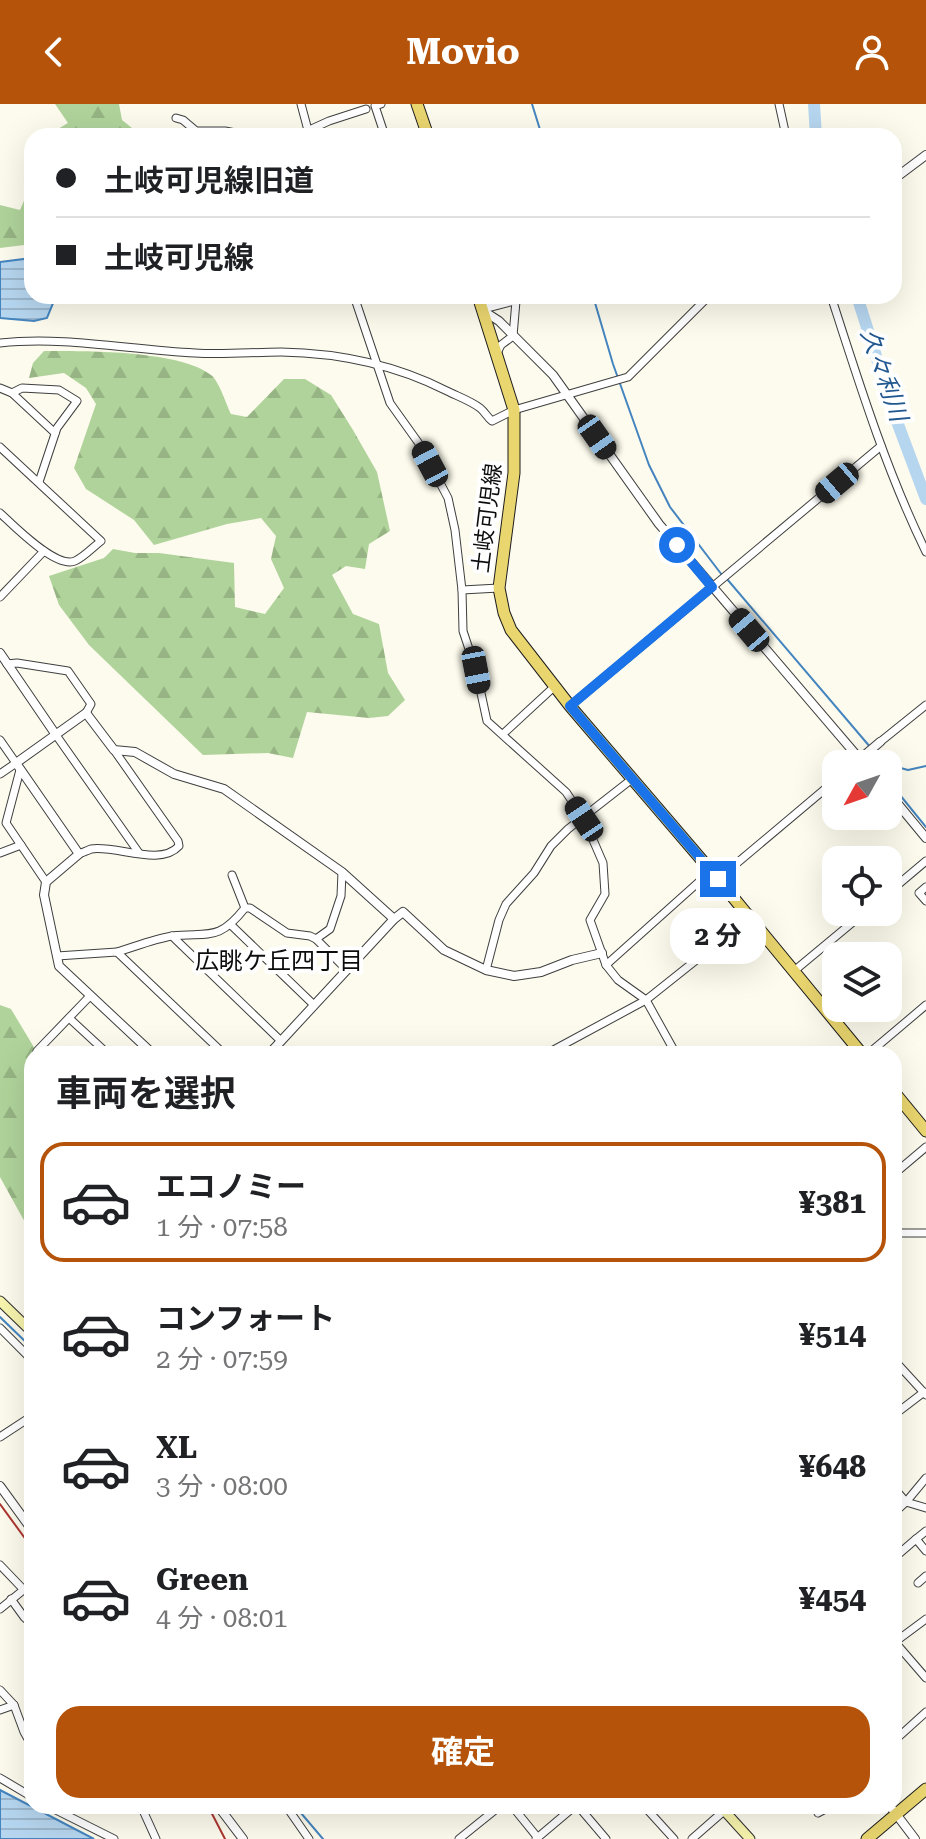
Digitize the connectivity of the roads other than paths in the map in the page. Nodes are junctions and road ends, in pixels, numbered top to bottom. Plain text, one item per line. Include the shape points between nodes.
1 (301, 104) edge
2 (381, 104) edge
3 (417, 104) edge
4 (779, 104) edge
5 (366, 109) dead end
6 (176, 118) dead end
7 (192, 128) edge
8 (308, 128) edge
9 (317, 128) edge
10 (382, 128) edge
11 (425, 128) edge
12 (784, 128) edge
13 (926, 155) edge
14 (902, 173) edge
15 (357, 304) edge
16 (480, 304) edge
17 (503, 304) edge
18 (516, 304) edge
19 (701, 304) edge
20 (834, 304) edge
21 (482, 309) junction
22 (513, 336) junction
23 (0, 343) edge
24 (497, 353) junction
25 (377, 364) junction
26 (0, 388) edge
27 (12, 393) junction
28 (568, 395) junction
29 (514, 410) junction
30 (55, 433) junction
31 (881, 446) junction
32 (0, 447) edge
33 (39, 482) junction
34 (0, 513) edge
35 (7, 520) junction
36 (0, 527) edge
37 (44, 551) junction
38 (926, 552) edge
39 (712, 587) junction
40 (499, 588) junction
41 (462, 590) junction
42 (0, 597) edge
43 (0, 653) edge
44 (7, 664) junction
45 (555, 686) junction
46 (926, 705) edge
47 (570, 706) junction
48 (86, 713) junction
49 (503, 734) junction
50 (56, 735) junction
51 (0, 740) edge
52 (880, 742) joint
53 (114, 750) junction
54 (852, 750) edge
55 (872, 750) edge
56 (18, 767) junction
57 (0, 774) edge
58 (632, 779) junction
59 (822, 790) edge
60 (902, 809) edge
61 (584, 819) junction
62 (926, 838) edge
63 (21, 845) junction
64 (0, 853) edge
65 (139, 853) junction
66 (79, 854) junction
67 (926, 861) edge
68 (342, 872) junction
69 (232, 875) dead end
70 (714, 875) junction
71 (902, 881) edge
72 (46, 882) junction
73 (926, 887) edge
74 (926, 901) edge
75 (245, 908) junction
76 (749, 918) junction
77 (394, 919) junction
78 (231, 925) junction
79 (848, 926) edge
80 (172, 936) junction
81 (316, 939) junction
82 (117, 952) junction
83 (602, 953) junction
84 (57, 956) junction
85 (606, 965) junction
86 (347, 970) junction
87 (486, 970) junction
88 (794, 971) junction
89 (90, 996) junction
90 (646, 1000) junction
91 (314, 1005) junction
92 (926, 1005) edge
93 (69, 1018) junction
94 (281, 1041) junction
95 (42, 1046) edge
96 (99, 1046) edge
97 (144, 1046) edge
98 (216, 1046) edge
99 (276, 1046) edge
100 (561, 1046) edge
101 (672, 1046) edge
102 (858, 1046) edge
103 (875, 1046) edge
104 (902, 1102) edge
105 (926, 1131) edge
106 (926, 1147) edge
107 (902, 1167) edge
108 (902, 1233) edge
109 (926, 1233) edge
110 (0, 1301) edge
111 (24, 1324) edge
112 (0, 1328) edge
113 (24, 1352) edge
114 (902, 1369) edge
115 (925, 1394) edge
116 (902, 1410) edge
117 (24, 1421) edge
118 (0, 1437) edge
119 (926, 1478) edge
120 (0, 1486) edge
121 (902, 1497) edge
122 (906, 1502) junction
123 (902, 1506) edge
124 (926, 1508) edge
125 (24, 1519) edge
126 (926, 1531) edge
127 (916, 1539) junction
128 (902, 1551) edge
129 (926, 1551) edge
130 (0, 1565) edge
131 (926, 1576) edge
132 (918, 1583) dead end
133 (23, 1589) joint
134 (11, 1599) junction
135 (0, 1609) edge
136 (24, 1617) edge
137 (926, 1619) edge
138 (902, 1636) edge
139 (902, 1651) edge
140 (926, 1678) edge
141 (0, 1690) edge
142 (14, 1705) junction
143 (0, 1710) edge
144 (926, 1712) edge
145 (24, 1732) edge
146 (902, 1733) edge
147 (0, 1778) edge
148 (926, 1789) edge
149 (24, 1792) edge
150 (902, 1805) edge
151 (64, 1814) edge
152 (145, 1814) edge
153 (224, 1814) edge
154 (292, 1814) edge
155 (490, 1814) edge
156 (518, 1814) edge
157 (567, 1814) edge
158 (584, 1814) edge
159 (651, 1814) edge
160 (717, 1814) edge
161 (728, 1814) edge
162 (890, 1814) edge
163 (897, 1814) edge
164 (537, 1838) edge
165 (114, 1839) edge
166 (156, 1839) edge
167 (243, 1839) edge
168 (309, 1839) edge
169 (459, 1839) edge
170 (606, 1839) edge
171 (674, 1839) edge
172 (692, 1839) edge
173 (750, 1839) edge
174 (867, 1839) edge
175 (915, 1839) edge

1 - 8 street
2 - 10 street via 375,106
3 - 11 main road
4 - 12 street
5 - 9 street
6 - 7 street
13 - 14 street
15 - 25 street
16 - 21 main road, 土岐可児線
17 - 21 street
18 - 22 street
19 - 28 street via 628,377
20 - 31 street
21 - 22 street
21 - 24 main road, 土岐可児線
22 - 24 street
22 - 28 street
23 - 25 street via 284,352
24 - 29 main road, 土岐可児線
25 - 29 street via 435,385 480,408 492,421
25 - 41 street via 390,403 448,498
26 - 27 street
27 - 30 street
27 - 30 street via 22,388 59,390 77,401
28 - 29 street
28 - 39 street via 659,524
29 - 40 main road, 土岐可児線 via 514,473
30 - 33 street
31 - 38 street
31 - 39 street
32 - 33 street
33 - 37 street via 101,541 75,561
34 - 35 street
35 - 36 street
35 - 37 street
37 - 42 street
39 - 47 street
39 - 54 street
40 - 41 street
40 - 45 main road, 土岐可児線 via 511,630
41 - 49 street via 463,631 487,721
43 - 44 street
44 - 48 street via 68,671 91,704
44 - 50 street
45 - 47 main road, 土岐可児線
45 - 49 street
46 - 52 street
47 - 58 main road, 土岐可児線
48 - 50 street
48 - 53 street
49 - 61 street via 566,792
50 - 56 street
50 - 65 street
51 - 56 street
52 - 55 street
53 - 65 street via 178,841 172,852
53 - 68 street via 135,752 174,774 224,789
56 - 57 street
56 - 63 street via 6,820
56 - 66 street
58 - 61 street
58 - 70 main road, 土岐可児線
59 - 70 street
60 - 62 street
61 - 83 street via 603,863 605,894 590,920
61 - 87 street via 551,846 506,904
63 - 64 street
63 - 72 street
65 - 66 street via 90,849
66 - 72 street
67 - 71 street
68 - 77 street
68 - 81 street via 330,929
69 - 75 street
70 - 76 main road, 土岐可児線
70 - 85 street
72 - 84 street
73 - 74 street via 919,893
75 - 78 street
75 - 81 street via 287,933
76 - 88 main road, 土岐可児線
76 - 90 street
77 - 86 street
77 - 87 street via 403,912 444,950
78 - 80 street via 205,936
78 - 91 street
79 - 88 street
80 - 82 street
80 - 94 street
81 - 86 street
82 - 84 street
82 - 98 street
83 - 85 street
83 - 87 street via 514,976
84 - 89 street via 59,966
85 - 90 street
86 - 91 street
88 - 102 main road, 土岐可児線
89 - 93 street
89 - 97 street
90 - 100 street
90 - 101 street
91 - 94 street
92 - 103 street
93 - 95 street
93 - 96 street
94 - 99 street
104 - 105 main road
106 - 107 street
108 - 109 street
110 - 111 main road
112 - 113 street
114 - 115 street
115 - 116 street
117 - 118 street
119 - 122 street
120 - 125 street
121 - 122 street
122 - 123 street
122 - 124 street
126 - 127 street
127 - 128 street
127 - 129 street
130 - 133 street
131 - 132 street
133 - 134 street
134 - 135 street
134 - 136 street
137 - 138 street
139 - 140 street
141 - 142 street
142 - 143 street
142 - 145 street
144 - 146 street
147 - 149 street
148 - 150 main road
151 - 165 street
152 - 166 street
153 - 167 street
154 - 168 street
155 - 169 street
156 - 164 street
157 - 164 street
158 - 170 street
159 - 171 street
160 - 172 street
161 - 173 main road
162 - 174 main road
163 - 175 street

